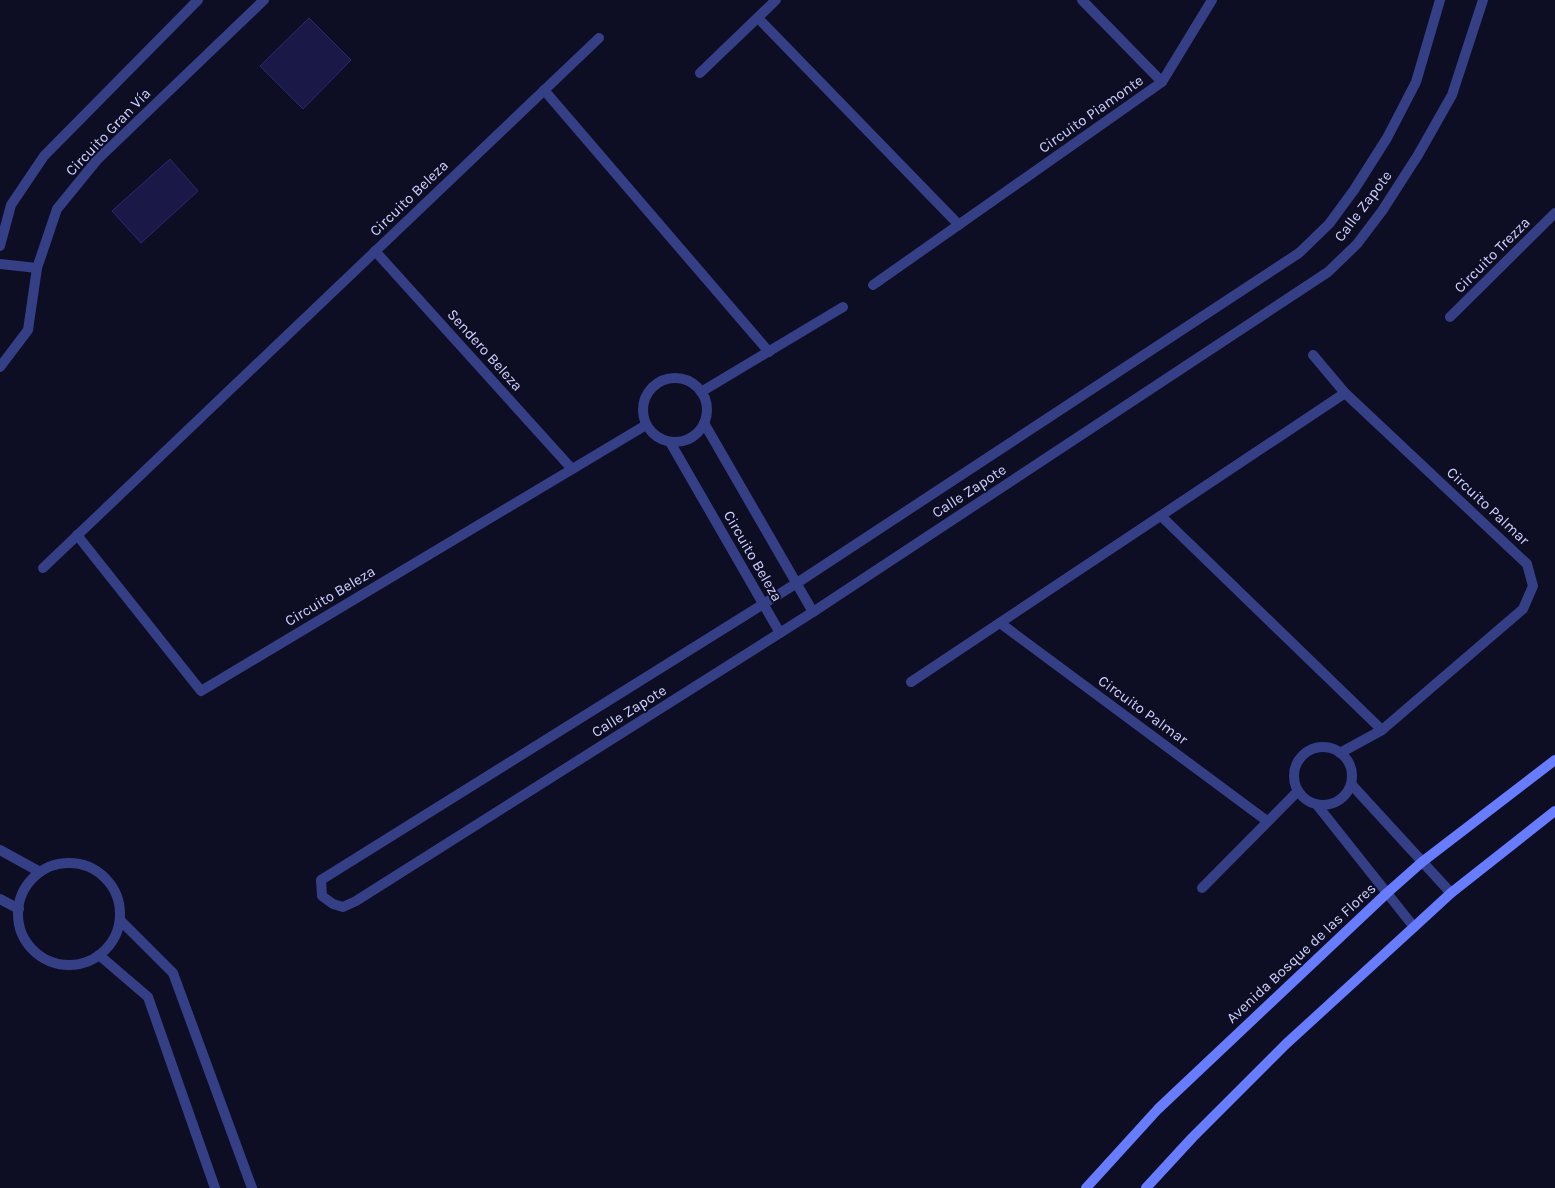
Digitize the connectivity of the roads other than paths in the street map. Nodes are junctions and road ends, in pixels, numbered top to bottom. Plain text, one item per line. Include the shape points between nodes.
1 (198, 0) edge
2 (264, 0) edge
3 (776, 0) edge
4 (1082, 0) edge
5 (1212, 0) edge
6 (1440, 0) edge
7 (1483, 0) edge
8 (758, 18) junction
9 (599, 38) dead end
10 (700, 73) dead end
11 (1162, 82) junction
12 (544, 90) junction
13 (1555, 213) edge
14 (959, 226) junction
15 (0, 246) edge
16 (375, 251) junction
17 (0, 264) edge
18 (37, 268) junction
19 (873, 285) dead end
20 (843, 307) dead end
21 (1450, 317) dead end
22 (768, 352) junction
23 (1313, 355) dead end
24 (0, 368) edge
25 (701, 392) junction
26 (1345, 393) junction
27 (704, 423) junction
28 (646, 425) junction
29 (670, 442) junction
30 (572, 470) junction
31 (1161, 516) junction
32 (77, 535) junction
33 (43, 568) dead end
34 (797, 583) junction
35 (763, 604) junction
36 (813, 612) junction
37 (1000, 623) junction
38 (780, 633) junction
39 (911, 682) dead end
40 (1382, 730) junction
41 (1340, 752) junction
42 (1555, 760) edge
43 (1351, 784) junction
44 (1298, 791) junction
45 (1317, 805) junction
46 (1555, 812) edge
47 (1268, 821) junction
48 (0, 850) edge
49 (1422, 862) junction
50 (40, 872) junction
51 (1202, 888) dead end
52 (1387, 893) junction
53 (1451, 893) junction
54 (0, 898) edge
55 (19, 909) junction
56 (120, 921) junction
57 (1414, 927) junction
58 (99, 955) junction
59 (215, 1188) edge
60 (252, 1188) edge
61 (1086, 1188) edge
62 (1146, 1188) edge

1 - 15 street, Circuito Gran Vía via 44,156 11,205
2 - 18 street, Circuito Gran Vía via 97,160 57,209
3 - 8 street
4 - 11 street
5 - 11 street, Circuito Piamonte
6 - 34 street, Calle Zapote via 1416,82 1387,138 1329,224 1299,253
7 - 36 street, Calle Zapote via 1452,95 1418,155 1357,244 1328,272
8 - 10 street
8 - 14 street
9 - 12 street, Circuito Beleza
11 - 14 street, Circuito Piamonte
12 - 16 street, Circuito Beleza
12 - 22 street
13 - 21 street, Circuito Trezza
14 - 19 street, Circuito Piamonte
16 - 30 street, Sendero Beleza
16 - 32 street, Circuito Beleza
17 - 18 street
18 - 24 street, Circuito Gran Vía via 28,330
20 - 22 street
22 - 25 street
23 - 26 street, Circuito Palmar
25 - 27 street via 706,401
25 - 28 street via 683,379 662,381 653,388 643,406
26 - 31 street
26 - 40 street, Circuito Palmar via 1528,564 1534,586 1523,610
27 - 29 street via 690,438
27 - 34 street, Circuito Beleza
28 - 29 street, Circuito Beleza via 656,436
28 - 30 street, Circuito Beleza
29 - 35 street, Circuito Beleza
30 - 32 street, Circuito Beleza via 201,691
31 - 37 street
31 - 40 street
32 - 33 street, Circuito Beleza
34 - 35 street, Calle Zapote
34 - 36 street, Circuito Beleza
35 - 38 street, Circuito Beleza
35 - 38 street, Calle Zapote via 321,880 322,896 342,907 356,901
36 - 38 street, Calle Zapote
37 - 39 street
37 - 47 street, Circuito Palmar
40 - 41 street, Circuito Palmar
41 - 43 street via 1352,772
41 - 44 street via 1318,747 1300,759 1294,781
42 - 49 street, Avenida Bosque de las Flores
43 - 45 street via 1338,801
43 - 49 street
44 - 45 street
44 - 47 street
45 - 52 street
46 - 53 street
47 - 51 street
48 - 50 street
49 - 52 street, Avenida Bosque de las Flores
49 - 53 street
50 - 55 street via 29,882
50 - 56 street via 67,863 82,864 95,870 107,878 115,890 120,904
52 - 57 street
52 - 61 street, Avenida Bosque de las Flores via 1158,1109
53 - 57 street
54 - 55 street
55 - 58 street via 24,937 43,958 72,965
56 - 58 street via 117,933
56 - 60 street via 172,973
57 - 62 street via 1286,1044
58 - 59 street via 148,997

